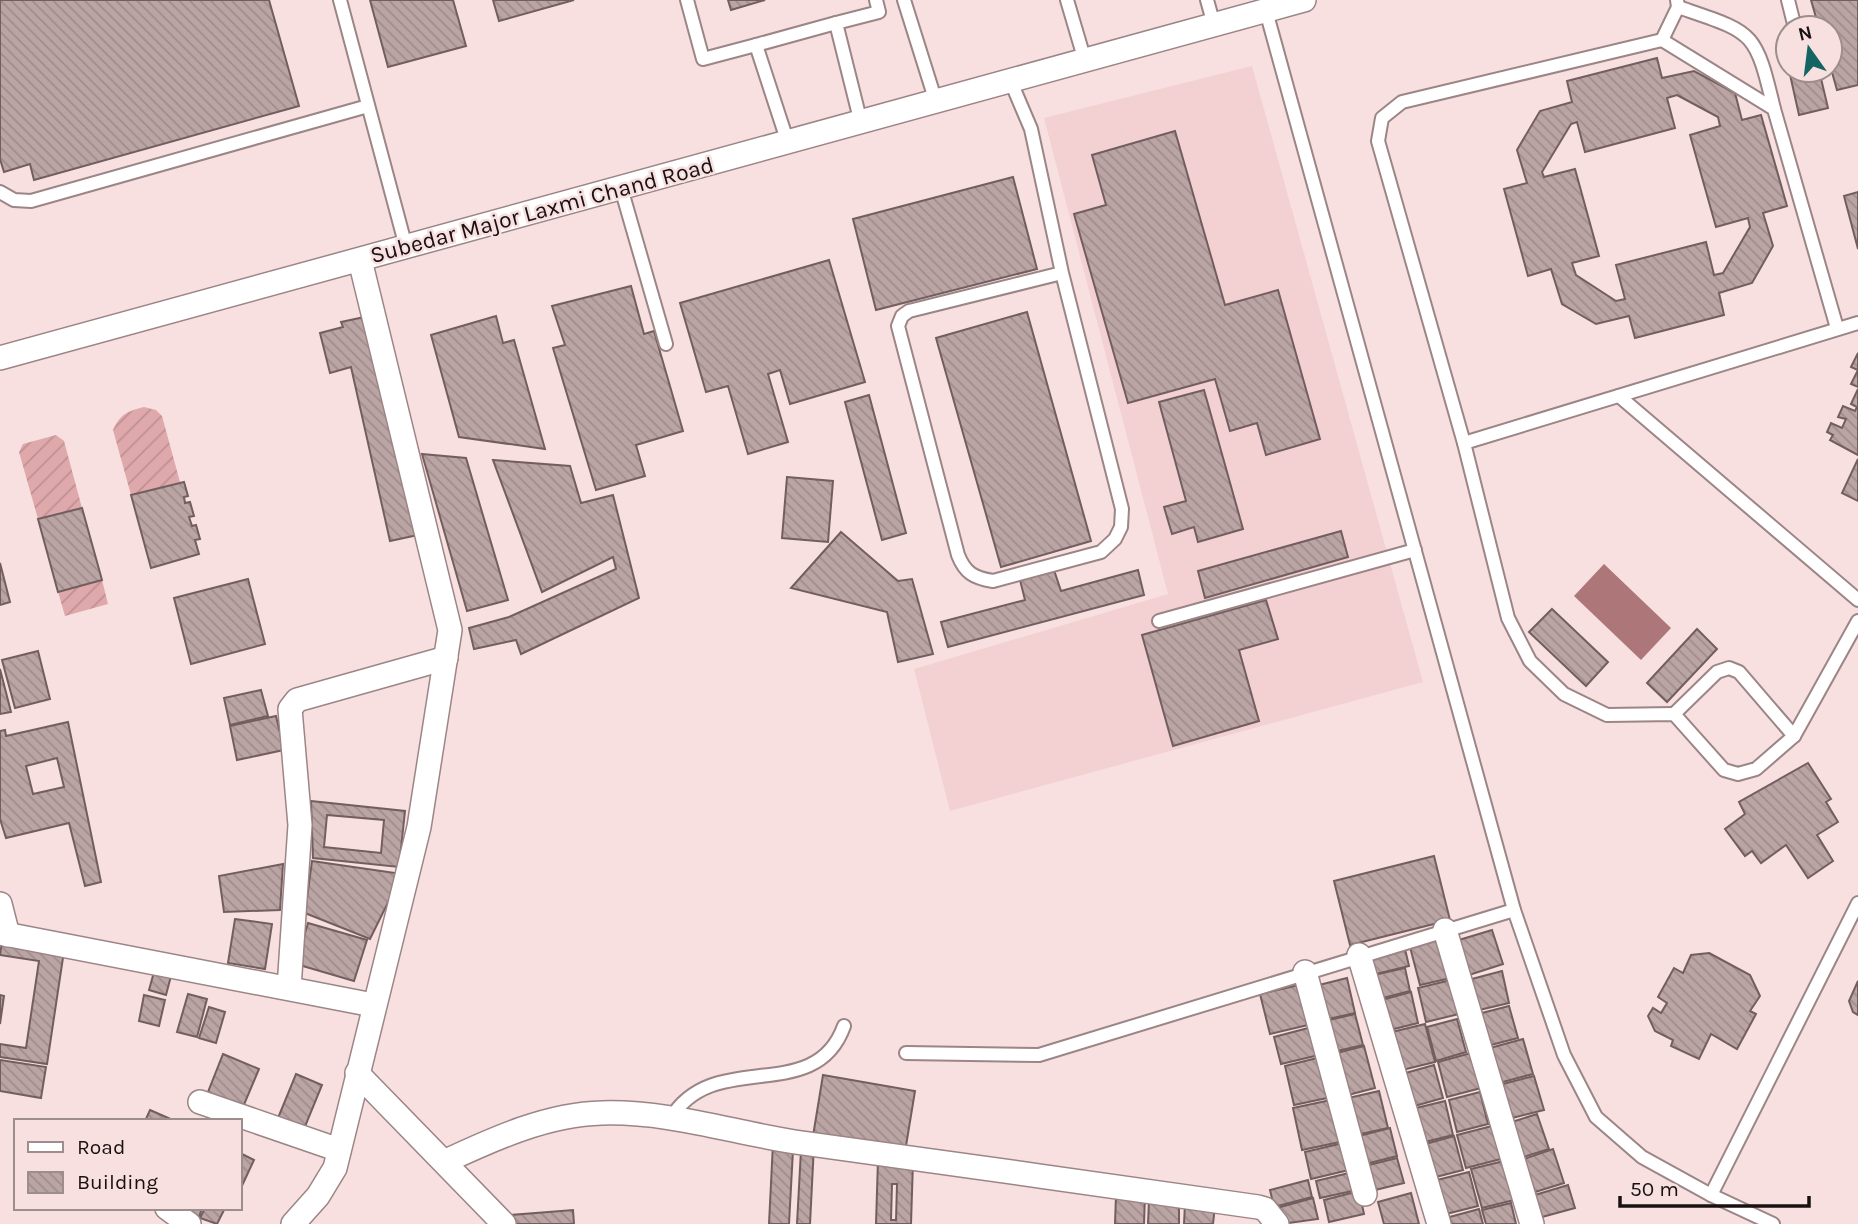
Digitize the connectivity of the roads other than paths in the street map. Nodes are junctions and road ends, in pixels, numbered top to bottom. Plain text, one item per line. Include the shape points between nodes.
1 (340, 0) edge
2 (687, 0) edge
3 (876, 0) edge
4 (904, 0) edge
5 (1068, 0) edge
6 (1207, 0) edge
7 (1304, 0) edge
8 (1678, 4) edge
9 (1266, 11) junction
10 (836, 23) junction
11 (1214, 25) junction
12 (1662, 40) junction
13 (756, 45) junction
14 (1085, 61) junction
15 (1011, 82) junction
16 (936, 102) junction
17 (368, 106) junction
18 (1774, 109) junction
19 (861, 123) junction
20 (788, 143) junction
21 (621, 188) junction
22 (0, 192) edge
23 (406, 247) junction
24 (360, 260) junction
25 (1062, 273) junction
26 (1858, 323) edge
27 (1837, 328) junction
28 (666, 344) dead end
29 (0, 358) edge
30 (1619, 396) junction
31 (1464, 443) junction
32 (1415, 550) junction
33 (1858, 600) edge
34 (1159, 621) dead end
35 (1858, 621) edge
36 (446, 659) junction
37 (1674, 714) junction
38 (1794, 736) junction
39 (1858, 903) edge
40 (0, 904) edge
41 (1514, 910) junction
42 (1445, 930) junction
43 (4, 934) edge
44 (1359, 955) junction
45 (1305, 972) junction
46 (289, 988) junction
47 (373, 1005) junction
48 (844, 1026) dead end
49 (906, 1053) dead end
50 (357, 1073) junction
51 (200, 1102) dead end
52 (671, 1118) junction
53 (339, 1150) junction
54 (446, 1161) junction
55 (1365, 1194) dead end
56 (1711, 1195) junction
57 (170, 1210) edge
58 (189, 1224) edge
59 (293, 1224) edge
60 (504, 1224) edge
61 (1277, 1224) edge
62 (1439, 1224) edge
63 (1532, 1224) edge
64 (1773, 1224) edge

1 - 17 lane
2 - 13 lane via 703,59
3 - 10 lane via 879,12
4 - 16 lane
5 - 14 lane
6 - 11 lane
7 - 9 street, Subedar Major Laxmi Chand Road
8 - 12 lane
8 - 18 lane via 1734,26 1752,40 1763,61
9 - 11 street, Subedar Major Laxmi Chand Road
9 - 32 lane
10 - 13 lane
10 - 19 lane
11 - 14 street, Subedar Major Laxmi Chand Road
12 - 18 lane
12 - 31 lane via 1402,102 1381,118 1378,141
13 - 20 lane
14 - 15 street, Subedar Major Laxmi Chand Road
15 - 16 street, Subedar Major Laxmi Chand Road
15 - 25 lane via 1031,128
16 - 19 street, Subedar Major Laxmi Chand Road
17 - 22 lane via 32,201 14,200
17 - 23 lane
18 - 27 lane
19 - 20 street, Subedar Major Laxmi Chand Road
20 - 21 street, Subedar Major Laxmi Chand Road
21 - 23 street, Subedar Major Laxmi Chand Road
21 - 28 lane
23 - 24 street, Subedar Major Laxmi Chand Road
24 - 29 street, Subedar Major Laxmi Chand Road
24 - 36 street via 444,596 450,630
25 - 25 lane via 1122,509 1121,527 1101,552 993,581 975,578 963,568 958,555 898,326 909,311
26 - 27 lane
27 - 30 lane
30 - 31 lane
30 - 33 lane
31 - 37 lane via 1507,618 1530,661 1564,694 1607,715
32 - 34 lane
32 - 41 lane
35 - 38 lane
36 - 46 street via 297,701 290,709 300,825
36 - 47 street via 419,827
37 - 38 lane via 1724,771 1738,774 1756,769
37 - 38 lane via 1717,671 1729,668 1739,672
39 - 56 lane
40 - 43 street
41 - 42 lane
41 - 56 lane via 1564,1055 1596,1117 1642,1157
42 - 44 lane
42 - 63 street
43 - 46 street
44 - 45 lane
44 - 62 street
45 - 49 lane via 1039,1055
45 - 55 street
46 - 47 street
47 - 50 street
48 - 52 lane via 824,1059 808,1067 726,1080 697,1090 681,1101
50 - 53 street
50 - 54 street
51 - 53 street
52 - 54 street via 600,1112 564,1118 491,1140
52 - 61 street via 782,1140 1258,1207
53 - 59 street via 335,1168 318,1196
54 - 60 street
56 - 64 lane
57 - 58 street

